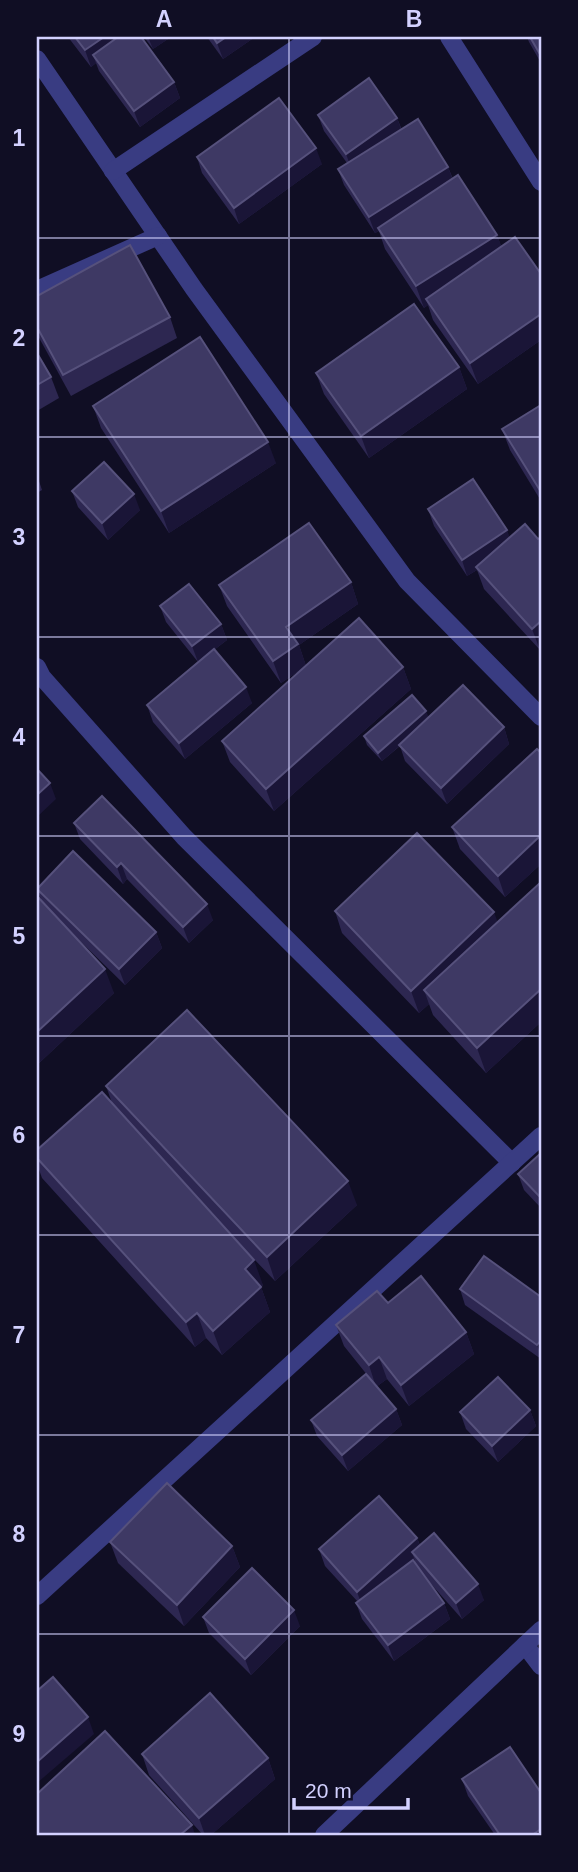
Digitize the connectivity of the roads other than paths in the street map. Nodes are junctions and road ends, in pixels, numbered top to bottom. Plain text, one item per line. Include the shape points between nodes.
1 (313, 37) edge
2 (449, 37) edge
3 (37, 60) edge
4 (113, 171) junction
5 (541, 182) edge
6 (158, 236) junction
7 (37, 290) edge
8 (39, 676) edge
9 (541, 718) edge
10 (541, 1136) edge
11 (512, 1163) junction
12 (37, 1596) edge
13 (541, 1630) edge
14 (525, 1645) junction
15 (541, 1666) edge
16 (324, 1835) edge

1 - 4 street
2 - 5 street
3 - 4 street
4 - 6 street
6 - 7 street
6 - 9 street via 407,581
8 - 11 street via 184,837
10 - 11 street
11 - 12 street
13 - 14 street
14 - 15 street
14 - 16 street

